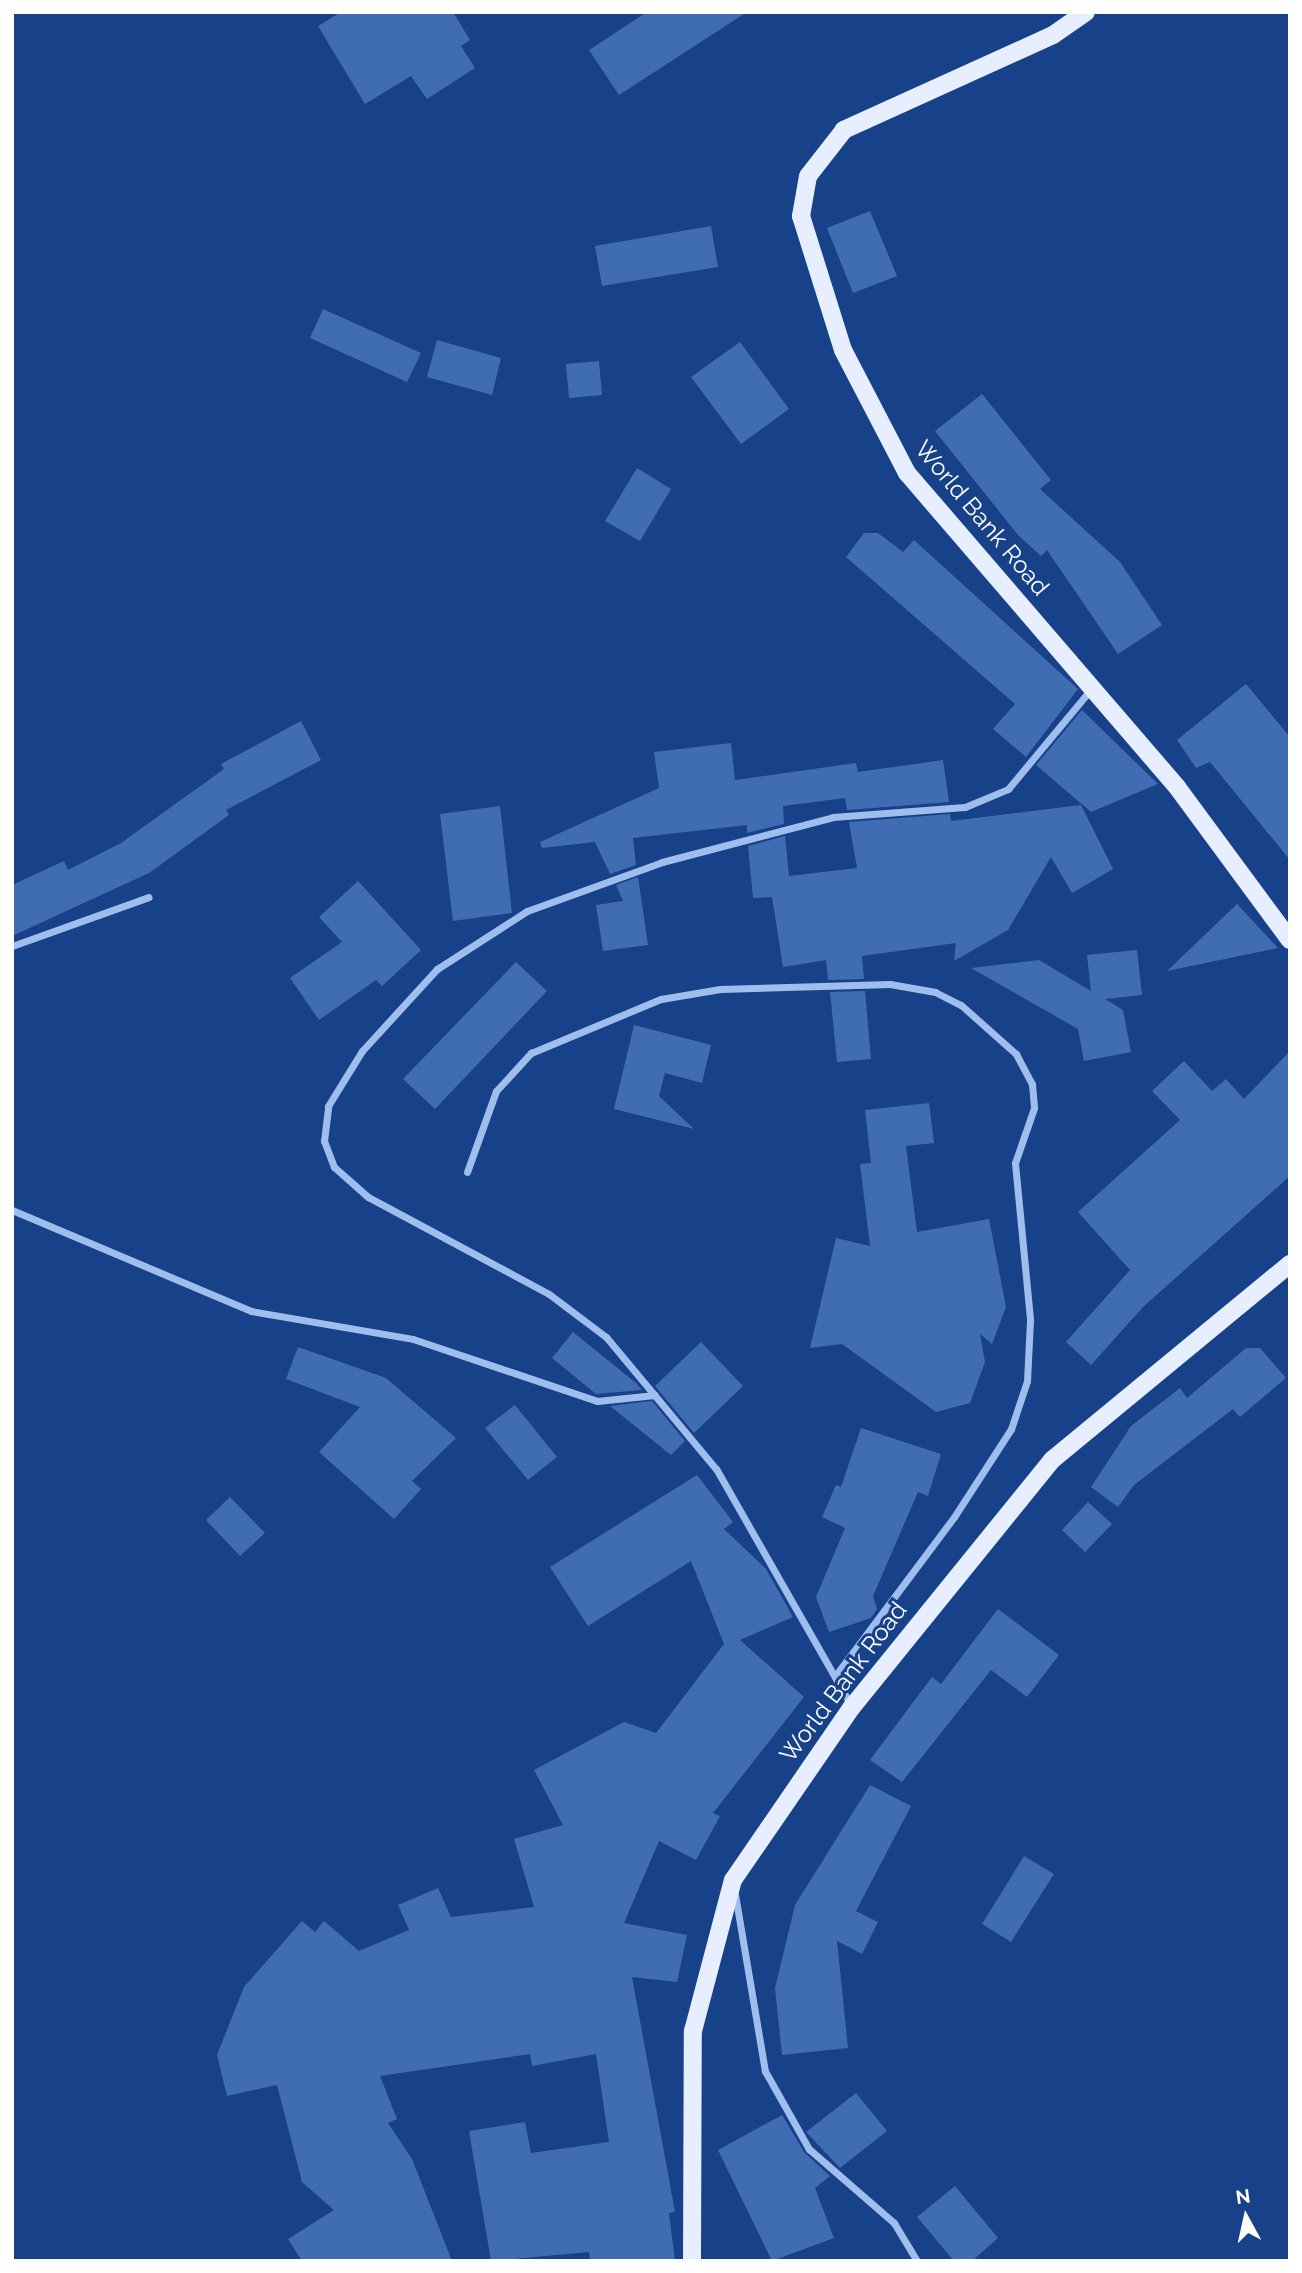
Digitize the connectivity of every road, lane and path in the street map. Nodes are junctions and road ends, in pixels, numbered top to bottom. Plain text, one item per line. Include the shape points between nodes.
1 (1086, 12) edge
2 (1092, 687) junction
3 (149, 897) dead end
4 (1290, 940) edge
5 (12, 947) edge
6 (467, 1172) dead end
7 (12, 1210) edge
8 (1290, 1264) edge
9 (654, 1395) junction
10 (835, 1676) junction
11 (852, 1707) junction
12 (733, 1880) junction
13 (692, 2261) edge
14 (917, 2261) edge

1 - 2 main road, World Bank Road via 1053,35 844,130 808,176 801,216 843,350 907,473
2 - 4 main road, World Bank Road via 1177,787
2 - 9 street via 1009,789 965,807 833,817 753,837 527,911 437,970 362,1051 328,1106 324,1142 334,1167 368,1196 549,1294 606,1337
3 - 5 street
6 - 10 street via 496,1091 531,1053 661,999 720,989 890,984 935,992 961,1005 1016,1054 1032,1084 1034,1108 1015,1163 1030,1320 1027,1381 1011,1429 954,1517
7 - 9 street via 251,1311 413,1339 597,1401
8 - 11 main road, World Bank Road via 1052,1460
9 - 10 street via 716,1469
10 - 11 street
11 - 12 main road, World Bank Road
12 - 13 main road, World Bank Road via 705,1968 693,2031
12 - 14 street via 765,2071 809,2149 894,2223

